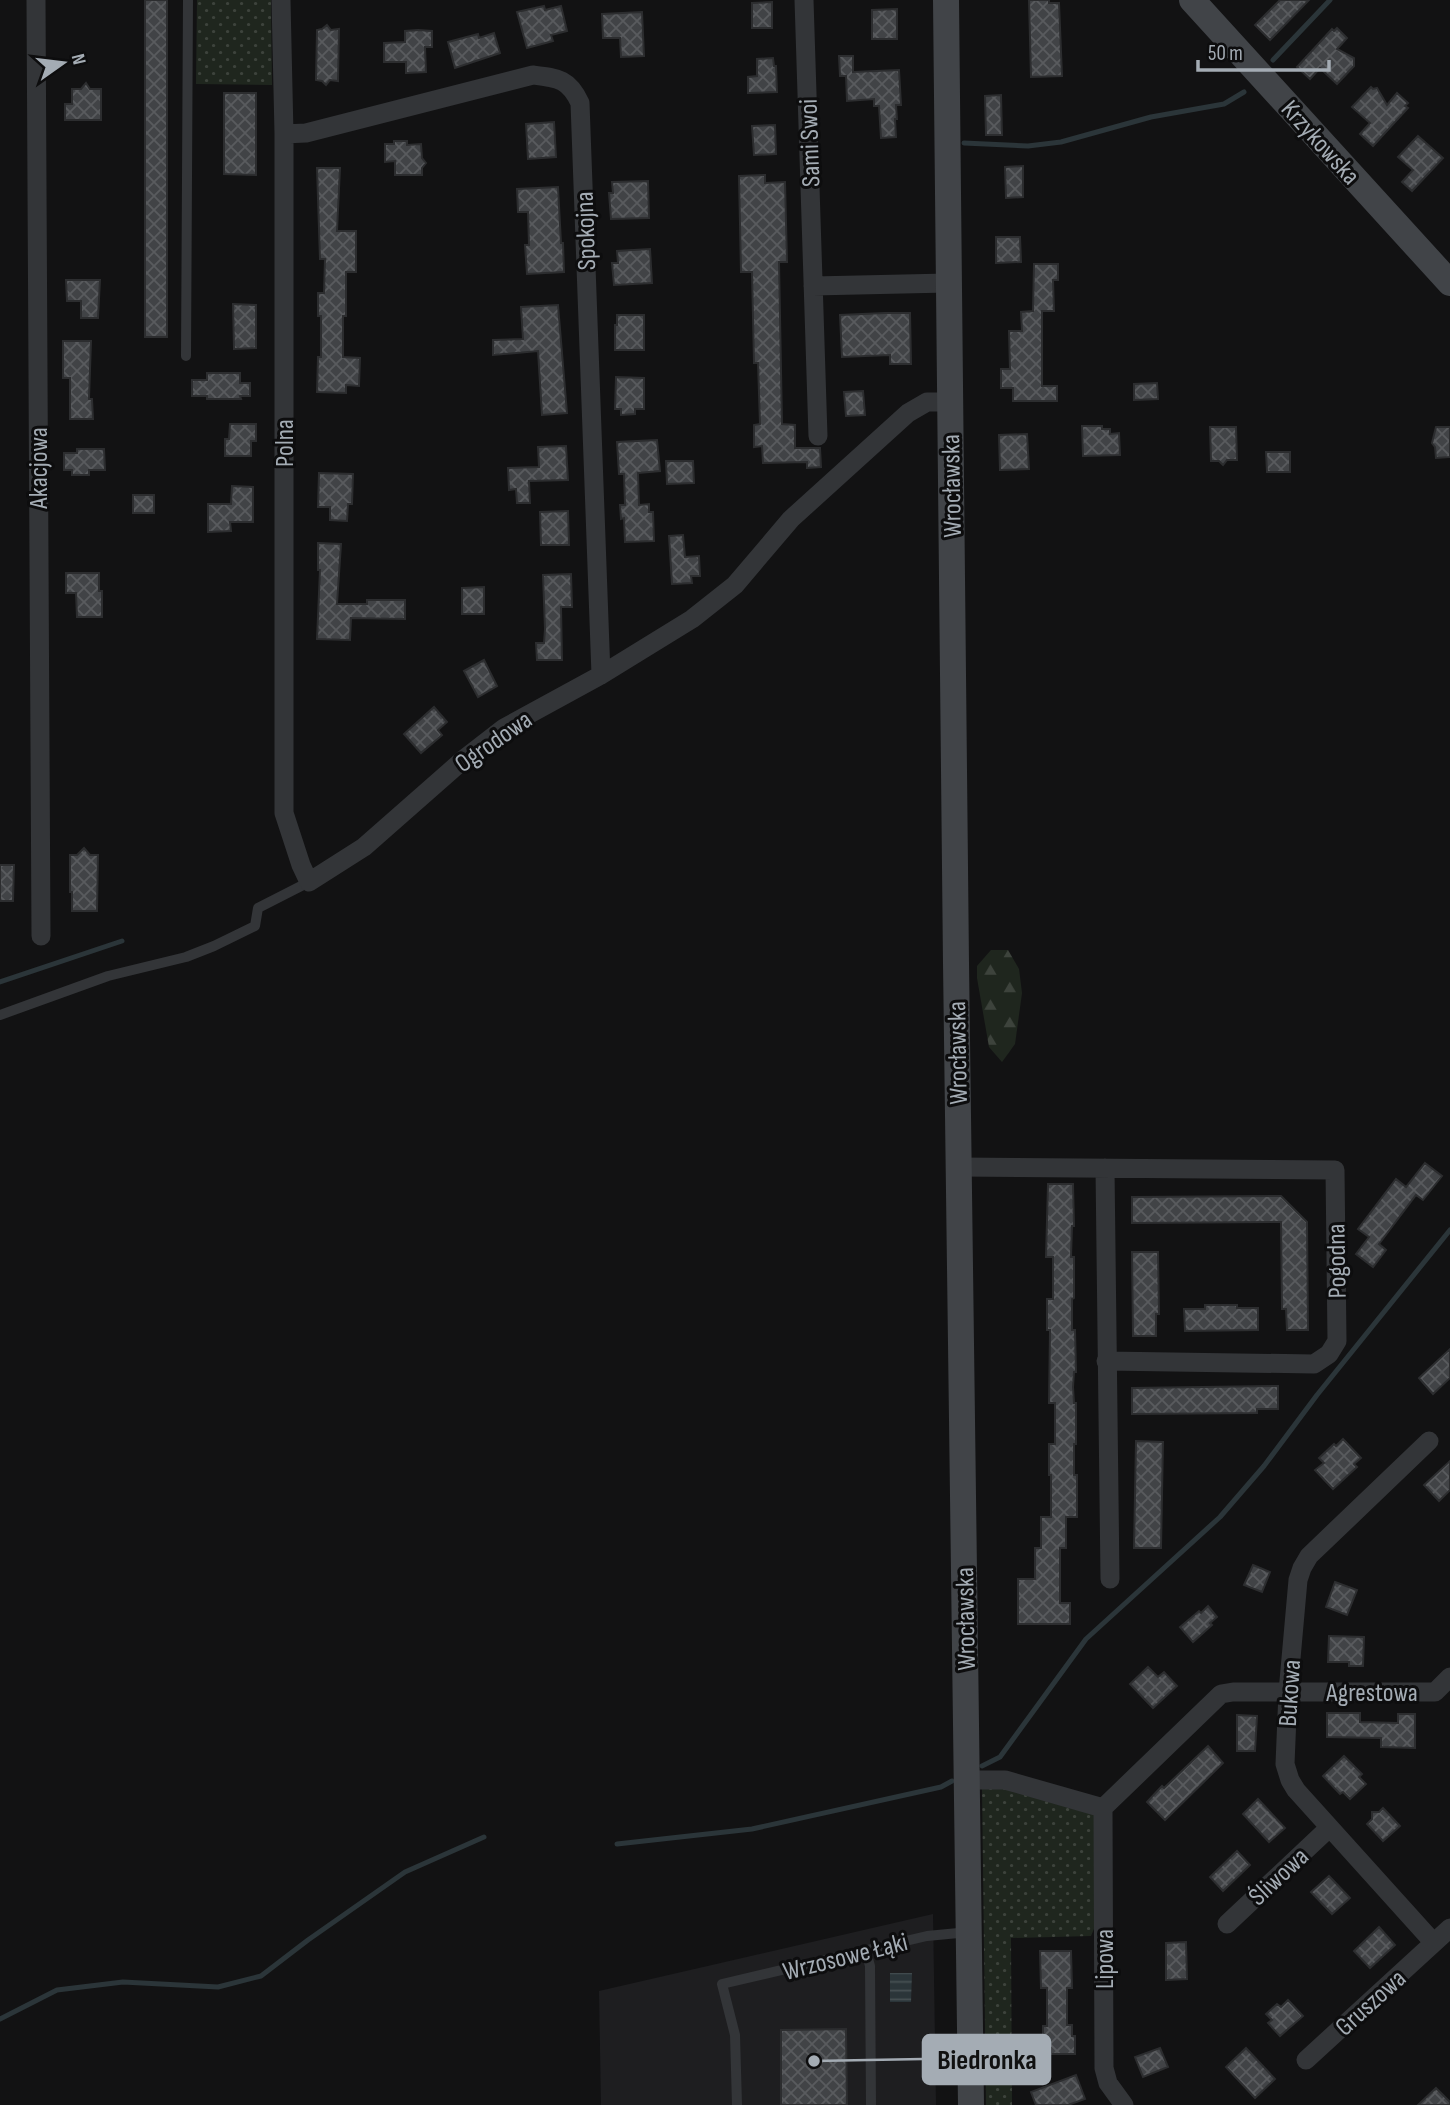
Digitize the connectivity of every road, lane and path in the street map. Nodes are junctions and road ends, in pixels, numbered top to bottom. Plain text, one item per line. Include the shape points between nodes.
1 (36, 0) edge
2 (188, 0) edge
3 (281, 0) edge
4 (804, 0) edge
5 (946, 0) edge
6 (1192, 0) edge
7 (284, 134) junction
8 (948, 283) junction
9 (1450, 283) edge
10 (813, 286) junction
11 (186, 356) dead end
12 (950, 402) junction
13 (818, 436) dead end
14 (601, 675) junction
15 (309, 881) junction
16 (41, 936) dead end
17 (0, 1015) edge
18 (959, 1167) junction
19 (1105, 1168) junction
20 (1106, 1361) junction
21 (1429, 1441) dead end
22 (1110, 1579) dead end
23 (1450, 1677) edge
24 (1288, 1692) junction
25 (967, 1780) junction
26 (1103, 1808) junction
27 (1329, 1828) junction
28 (1227, 1924) dead end
29 (1450, 1928) edge
30 (969, 1932) junction
31 (1434, 1943) junction
32 (866, 1951) junction
33 (1306, 2060) dead end
34 (737, 2105) edge
35 (871, 2105) edge
36 (971, 2105) edge
37 (1124, 2105) edge

1 - 16 street, Akacjowa
2 - 11 lane
3 - 7 street, Polna
4 - 10 street, Sami Swoi
5 - 8 street, Wrocławska
6 - 9 street, Krzykowska
7 - 14 street, Spokojna via 306,133 533,75 556,78 573,88 580,103
7 - 15 street, Polna via 284,813
8 - 10 street
8 - 12 street, Wrocławska
10 - 13 street, Sami Swoi
12 - 14 street, Ogrodowa via 927,402 908,413 791,519 735,585 692,619
12 - 18 street, Wrocławska
14 - 15 street, Ogrodowa via 504,727 364,847
15 - 17 lane, Ogrodowa via 258,908 255,926 214,946 108,976
18 - 19 street, Pogodna
18 - 25 street, Wrocławska
19 - 20 street
19 - 20 street, Pogodna via 1335,1170 1337,1341 1329,1354 1314,1364
20 - 22 street
21 - 24 street, Bukowa via 1309,1556 1302,1568
23 - 24 street, Agrestowa via 1435,1692
24 - 26 street via 1221,1694
24 - 27 street, Bukowa via 1287,1772 1296,1790
25 - 26 street via 1005,1780
25 - 30 street, Wrocławska
26 - 37 street, Lipowa via 1104,2067 1108,2083
27 - 28 street, Śliwowa
27 - 31 street, Bukowa
29 - 31 street, Gruszowa
30 - 32 lane, Wrzosowe Łąki via 927,1936
30 - 36 street, Wrocławska
31 - 33 street, Gruszowa
32 - 34 lane, Wrzosowe Łąki via 722,1984 735,2035
32 - 35 lane via 870,1966

